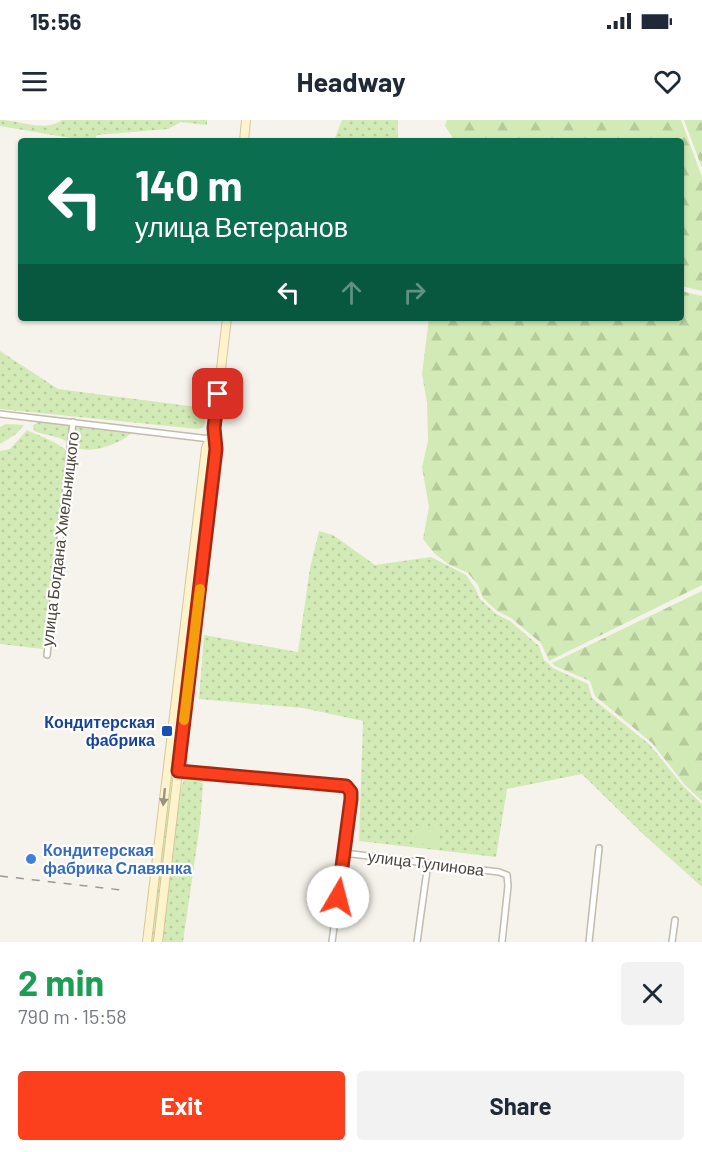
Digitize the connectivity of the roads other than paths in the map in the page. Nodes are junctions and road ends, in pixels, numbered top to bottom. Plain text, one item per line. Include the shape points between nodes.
1 (246, 120) edge
2 (244, 138) edge
3 (227, 321) edge
4 (0, 414) edge
5 (74, 422) junction
6 (214, 428) junction
7 (210, 439) junction
8 (47, 656) dead end
9 (178, 674) junction
10 (190, 675) junction
11 (167, 767) junction
12 (178, 770) junction
13 (599, 848) dead end
14 (345, 853) junction
15 (428, 863) junction
16 (675, 920) dead end
17 (147, 942) edge
18 (158, 942) edge
19 (332, 942) edge
20 (417, 942) edge
21 (502, 942) edge
22 (589, 942) edge
23 (672, 942) edge

1 - 2 main road
3 - 6 main road
4 - 5 street
5 - 7 street
5 - 8 street, улица Богдана Хмельницкого
6 - 7 main road
6 - 10 main road via 216,449
7 - 9 main road
9 - 10 main road
9 - 11 main road
10 - 12 main road
11 - 12 main road
11 -> 17 main road
12 - 14 street via 346,786 351,799
12 - 18 main road
13 - 22 street
14 - 15 street, улица Тулинова
14 - 19 street
15 - 20 street
15 - 21 street, улица Тулинова via 507,875
16 - 23 street

